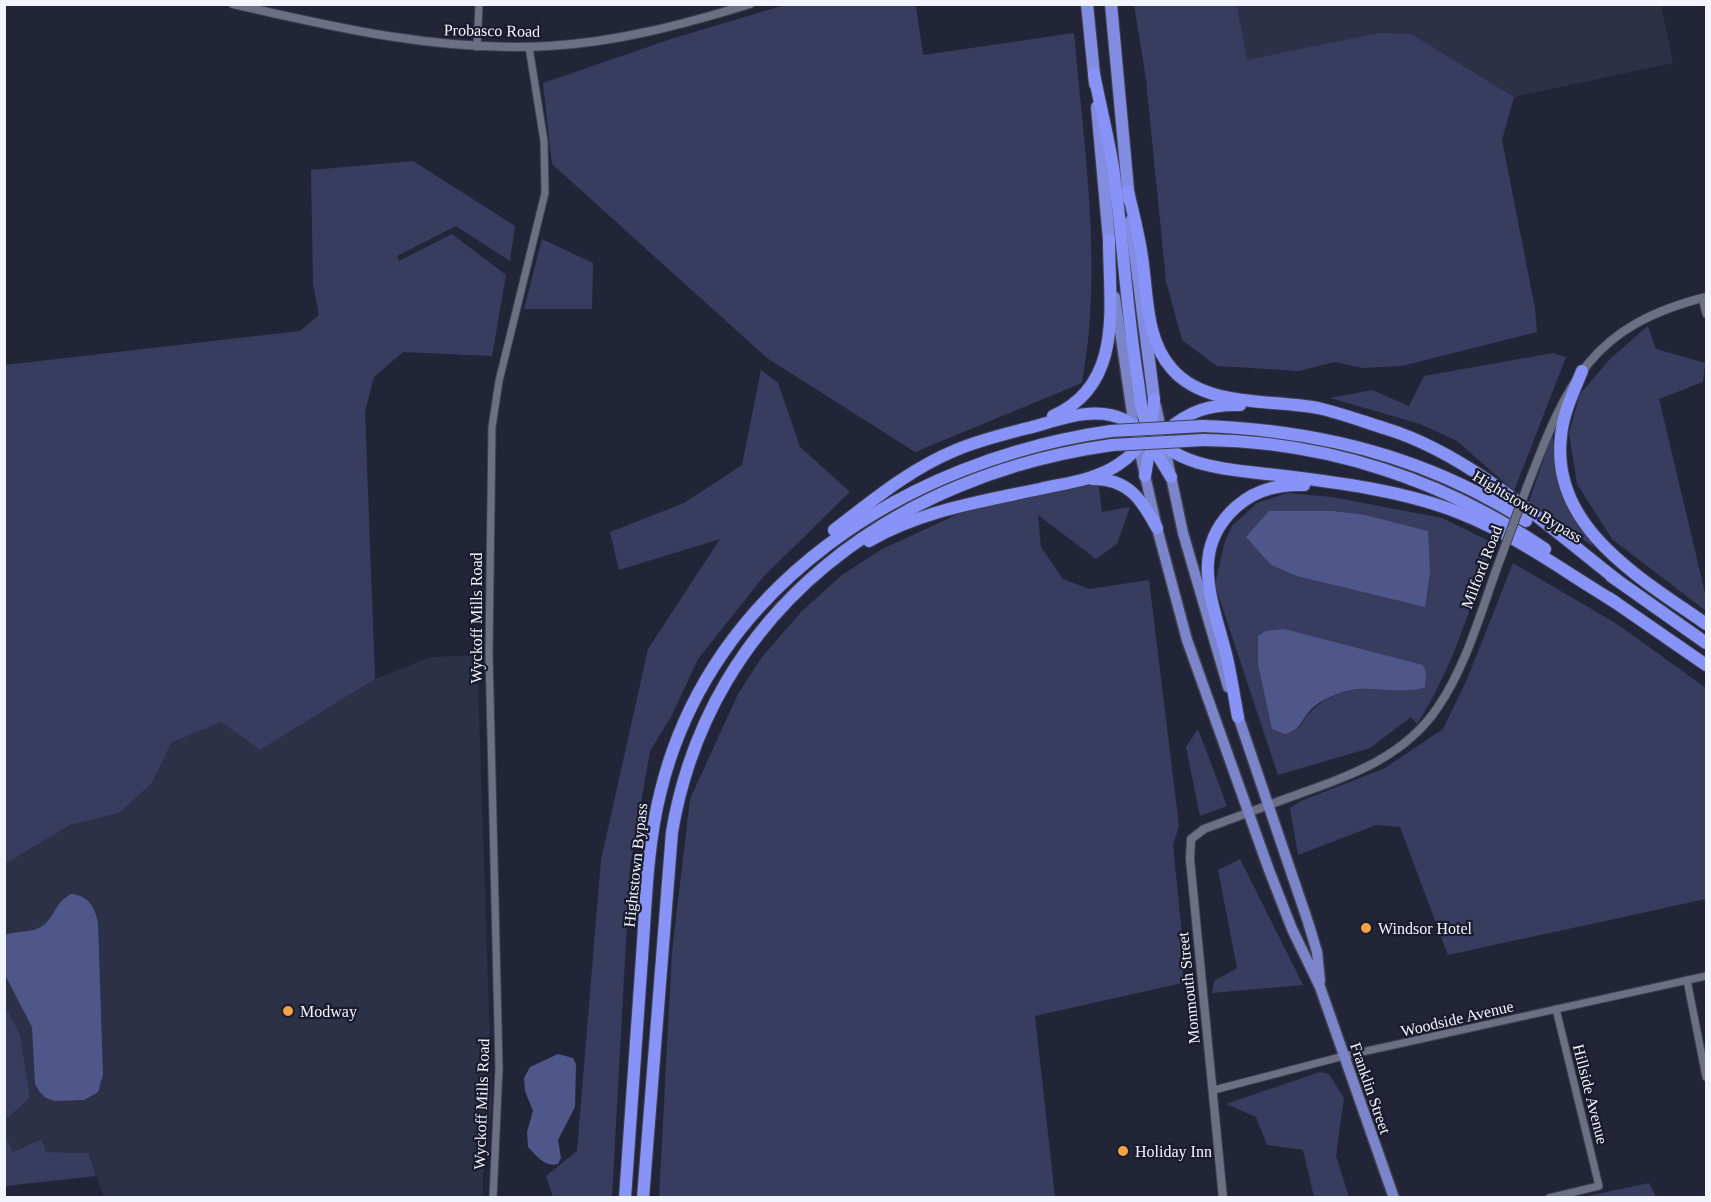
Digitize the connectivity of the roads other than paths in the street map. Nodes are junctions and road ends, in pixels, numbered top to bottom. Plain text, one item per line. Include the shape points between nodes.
1 (479, 4) edge
2 (750, 4) edge
3 (1087, 4) edge
4 (1111, 4) edge
5 (239, 5) edge
6 (727, 8) edge
7 (477, 47) junction
8 (529, 47) junction
9 (1094, 74) junction
10 (1128, 191) junction
11 (1109, 240) junction
12 (1705, 297) edge
13 (1707, 314) edge
14 (1582, 371) junction
15 (1154, 399) junction
16 (1357, 421) junction
17 (1134, 427) junction
18 (1000, 435) junction
19 (1144, 438) junction
20 (1159, 442) junction
21 (1145, 476) junction
22 (1171, 477) joint
23 (1082, 480) junction
24 (1411, 499) junction
25 (1157, 528) junction
26 (1617, 580) junction
27 (782, 581) junction
28 (800, 586) junction
29 (1615, 602) junction
30 (1707, 624) edge
31 (1707, 643) edge
32 (1707, 665) edge
33 (1238, 717) junction
34 (1268, 805) junction
35 (1247, 813) junction
36 (1707, 976) edge
37 (1687, 980) junction
38 (1320, 987) junction
39 (1556, 1009) junction
40 (1344, 1056) junction
41 (1707, 1077) edge
42 (1214, 1090) junction
43 (493, 1197) edge
44 (625, 1197) edge
45 (643, 1197) edge
46 (1223, 1197) edge
47 (1394, 1197) edge
48 (1549, 1197) edge

1 - 7 street
2 - 6 street, Probasco Road
3 - 9 highway
4 - 10 highway
5 - 7 street, Probasco Road via 378,35
6 - 8 street, Probasco Road via 614,38
7 - 8 street, Probasco Road
8 - 43 street, Wyckoff Mills Road via 544,141 545,193 499,381 492,427 489,641 499,1068
9 - 11 highway
9 - 19 highway via 1113,167
10 - 15 highway
10 - 16 highway via 1152,331 1162,355 1177,375 1214,394 1320,408
11 - 17 main road
11 - 18 highway via 1108,340 1097,378 1065,410
12 - 13 street
12 - 14 street, Milford Road via 1638,322 1603,348
14 - 30 highway via 1566,413 1560,444 1564,478 1572,501 1610,555
14 - 34 street, Milford Road, bridge via 1559,405 1455,676 1438,707 1396,750 1364,770
15 - 19 highway
15 - 20 main road
16 - 20 highway via 1279,408 1219,405 1190,413
16 - 26 highway via 1403,434 1444,453
17 - 18 highway via 1113,416 1085,414
17 - 19 highway
18 - 27 highway via 945,454 898,481 808,550
19 - 20 highway
19 - 21 main road
19 - 23 highway via 1114,467
20 - 21 highway
20 - 22 highway
20 - 24 highway via 1210,467 1313,480
21 - 25 main road
22 - 33 main road via 1203,604
23 - 25 highway via 1105,479 1126,486 1141,500
23 - 28 highway via 982,501 903,525 865,543
24 - 29 highway via 1460,513 1501,532
24 - 33 highway via 1289,485 1255,494 1228,515 1213,541 1207,579
25 - 35 main road via 1187,640
26 - 27 highway, Hightstown Bypass, bridge via 1503,507 1421,468 1310,436 1203,426 1111,431 1010,453 929,484 846,530
26 - 31 highway, Hightstown Bypass
27 - 44 highway, Hightstown Bypass via 736,633 705,679 681,728 662,787 650,847
28 - 29 highway, Hightstown Bypass, bridge via 859,539 938,495 1028,462 1112,445 1203,440 1320,452 1419,482 1510,526
28 - 45 highway, Hightstown Bypass via 763,627 728,677 701,730 680,790 667,871
29 - 32 highway, Hightstown Bypass
33 - 34 main road
34 - 35 street, Milford Road
34 - 38 main road via 1317,952
35 - 38 main road via 1292,929
35 - 42 street, Monmouth Street via 1196,832 1190,842
36 - 37 street, Woodside Avenue
37 - 39 street, Woodside Avenue
37 - 41 street
38 - 40 main road, Franklin Street
39 - 40 street, Woodside Avenue
39 - 48 street, Hillside Avenue via 1599,1186
40 - 42 street, Woodside Avenue
40 - 47 main road, Franklin Street
42 - 46 street, Monmouth Street

